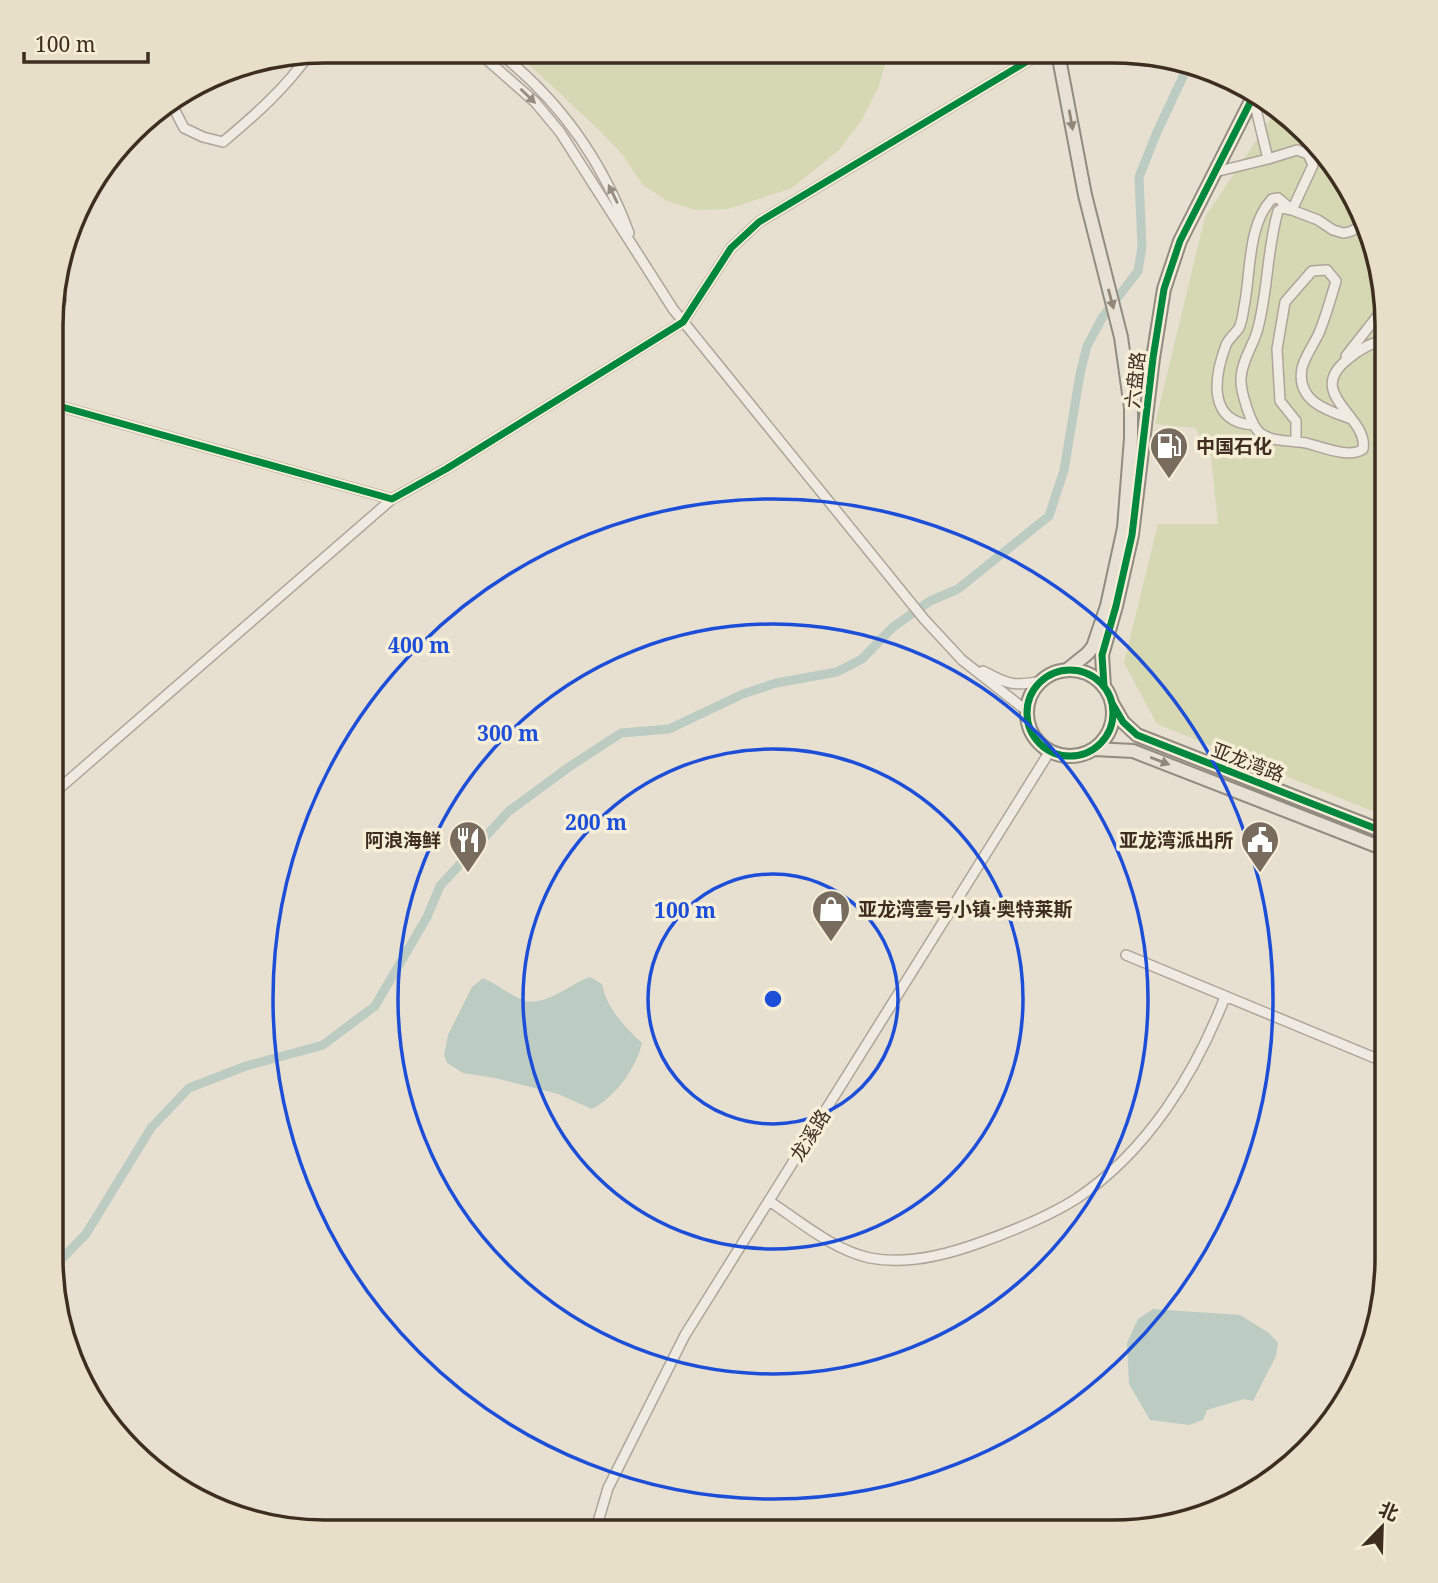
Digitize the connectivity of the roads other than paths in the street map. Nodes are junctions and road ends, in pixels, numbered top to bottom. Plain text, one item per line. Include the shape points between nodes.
1 (491, 63) edge
2 (513, 63) edge
3 (1024, 63) edge
4 (1060, 63) edge
5 (302, 64) edge
6 (1255, 105) edge
7 (1260, 108) edge
8 (175, 111) edge
9 (1268, 159) junction
10 (1215, 172) junction
11 (1291, 210) junction
12 (1356, 229) edge
13 (639, 258) junction
14 (1375, 320) edge
15 (683, 322) junction
16 (1375, 343) edge
17 (1337, 369) junction
18 (63, 407) edge
19 (1350, 418) junction
20 (1253, 425) junction
21 (1296, 442) junction
22 (392, 499) junction
23 (962, 660) junction
24 (1067, 670) junction
25 (1041, 681) junction
26 (1104, 687) junction
27 (1112, 703) junction
28 (1027, 711) junction
29 (1094, 749) junction
30 (1050, 751) junction
31 (63, 785) edge
32 (1375, 828) edge
33 (1375, 845) edge
34 (1126, 955) dead end
35 (1225, 997) junction
36 (1375, 1058) edge
37 (769, 1201) junction
38 (599, 1520) edge

1 -> 13 street via 535,102 560,132
13 -> 2 street via 620,207 588,149 557,107
3 - 15 street via 759,222 731,248
4 -> 24 main road, 六盘路 via 1084,195 1118,326 1131,418 1124,528 1114,580 1097,637 1087,654
5 - 8 street via 223,142 184,128
6 - 10 main road, 六盘路
7 - 9 street
9 - 10 street
9 - 11 street via 1297,150 1308,154 1313,165
10 - 26 main road, 六盘路 via 1173,257 1160,306 1132,536 1102,655
11 - 12 street via 1343,233
11 - 20 street via 1282,208 1277,216 1258,331 1241,377
11 - 20 street via 1278,198 1261,212 1239,327 1219,365 1216,388 1220,407 1241,424
13 - 15 street
14 - 17 street
15 - 22 street
15 - 23 street
16 - 17 street
17 - 19 street via 1334,394
18 - 22 street
19 - 21 street via 1364,442 1358,452
19 - 21 street via 1310,400 1304,385 1302,369 1336,281 1327,270 1312,271 1285,302 1277,349 1280,401 1296,421
20 - 21 street via 1285,443
22 - 31 street
23 - 25 street via 1008,684
23 - 28 street
24 - 25 main road
24 - 26 main road via 1088,673
25 - 28 main road via 1031,694
26 - 27 main road
27 - 29 main road via 1110,729
27 - 32 main road, 亚龙湾路 via 1137,735
28 - 30 main road via 1037,741
29 - 30 main road via 1080,755
29 -> 33 main road, 亚龙湾路 via 1133,751
30 - 37 street, 龙溪路
34 - 35 street
35 - 36 street
35 - 37 street via 1211,1034 1178,1093 1147,1135 1076,1199 995,1237 911,1260 870,1258 833,1244
37 - 38 street, 龙溪路 via 685,1335 608,1488

